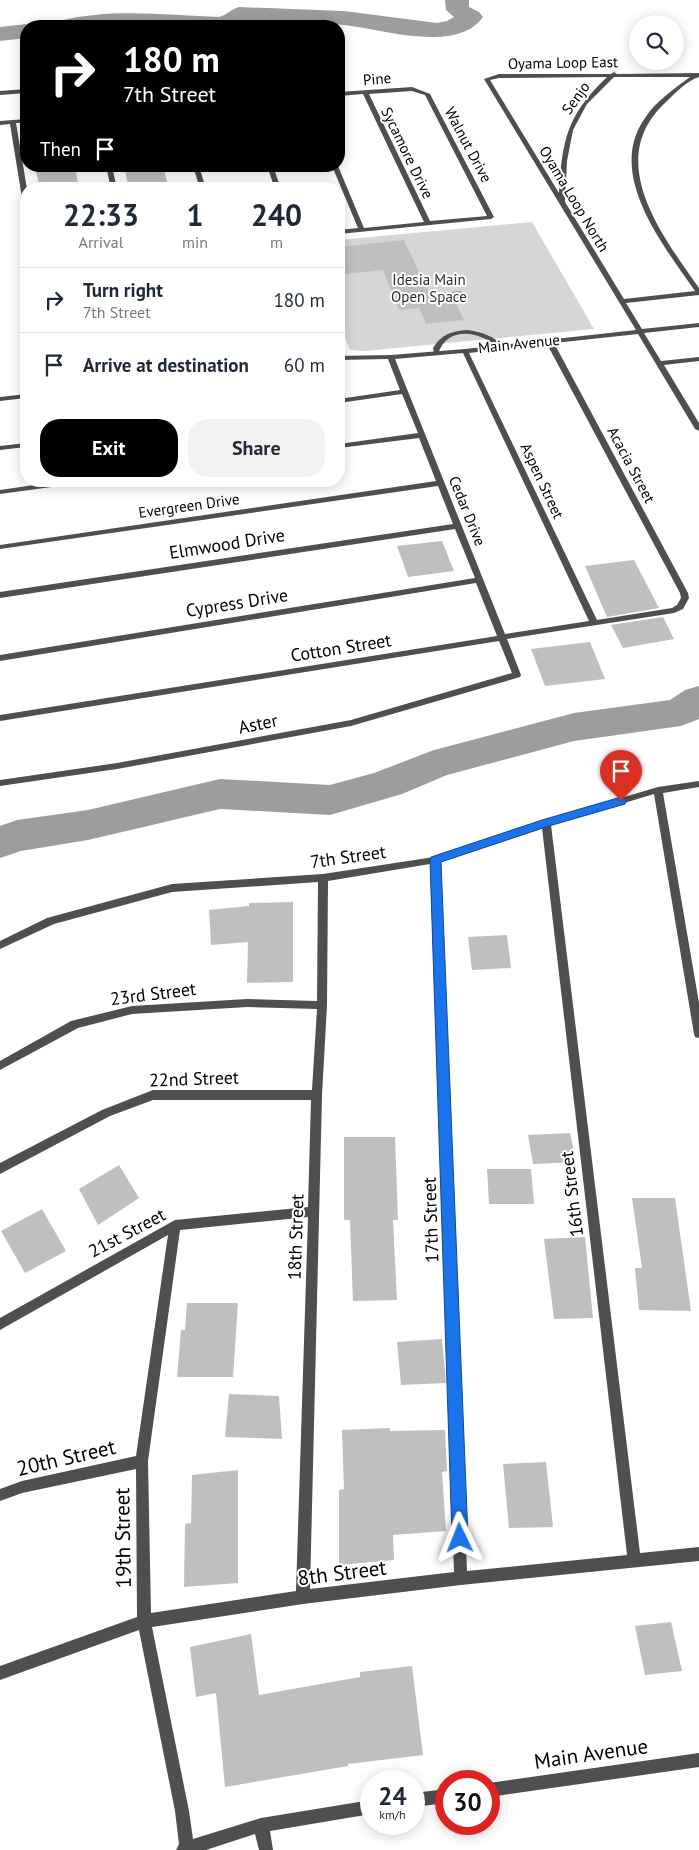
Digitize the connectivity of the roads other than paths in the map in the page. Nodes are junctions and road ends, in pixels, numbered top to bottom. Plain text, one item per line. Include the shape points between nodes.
1 (614, 74) junction
2 (698, 74) edge
3 (487, 79) joint
4 (418, 90) joint
5 (20, 91) edge
6 (364, 92) junction
7 (0, 93) edge
8 (345, 94) edge
9 (20, 121) edge
10 (13, 122) junction
11 (0, 123) edge
12 (20, 166) edge
13 (345, 190) edge
14 (562, 201) junction
15 (428, 224) junction
16 (362, 230) junction
17 (345, 231) edge
18 (699, 293) edge
19 (622, 301) junction
20 (699, 325) edge
21 (640, 331) junction
22 (550, 341) junction
23 (501, 347) junction
24 (465, 351) junction
25 (436, 353) junction
26 (345, 356) edge
27 (391, 357) junction
28 (699, 359) edge
29 (659, 363) junction
30 (405, 391) junction
31 (20, 397) edge
32 (0, 399) edge
33 (345, 399) edge
34 (699, 429) edge
35 (422, 435) junction
36 (345, 445) edge
37 (20, 446) edge
38 (0, 448) edge
39 (441, 483) junction
40 (37, 487) edge
41 (0, 492) edge
42 (458, 526) junction
43 (0, 547) edge
44 (480, 580) junction
45 (0, 595) edge
46 (684, 603) joint
47 (594, 624) junction
48 (503, 638) junction
49 (0, 658) edge
50 (517, 675) joint
51 (0, 718) edge
52 (0, 783) edge
53 (699, 784) edge
54 (658, 790) junction
55 (546, 823) junction
56 (435, 860) junction
57 (323, 878) junction
58 (0, 945) edge
59 (322, 1005) junction
60 (699, 1034) edge
61 (0, 1066) edge
62 (317, 1095) junction
63 (0, 1169) edge
64 (314, 1211) junction
65 (175, 1225) junction
66 (0, 1324) edge
67 (142, 1461) junction
68 (0, 1496) edge
69 (699, 1554) edge
70 (634, 1561) junction
71 (461, 1578) junction
72 (303, 1597) junction
73 (144, 1621) junction
74 (0, 1673) edge
75 (699, 1760) edge
76 (500, 1788) edge
77 (360, 1809) edge
78 (261, 1825) junction
79 (185, 1849) edge
80 (266, 1850) edge

1 - 2 street, Oyama Loop East
1 - 3 street, Oyama Loop East via 499,76
1 - 14 street, Senjo via 591,94 574,119 566,144
2 - 18 street via 660,104 643,126 635,149 635,174 645,210
3 - 14 street, Oyama Loop North
4 - 6 street, Pine
4 - 15 street, Walnut Drive via 427,94 491,217
5 - 7 street
6 - 8 street, Pine
6 - 15 street, Sycamore Drive
9 - 10 street
10 - 11 street
10 - 12 street
13 - 16 street
14 - 19 street, Oyama Loop North
15 - 16 street
16 - 17 street
18 - 19 street
19 - 21 street, Oyama Loop North
20 - 21 street, Main Avenue
21 - 22 street, Main Avenue
21 - 29 street, Oyama Loop North
22 - 23 street, Main Avenue
22 - 46 street, Acacia Street via 684,593
23 - 24 street, Main Avenue
23 - 25 street via 484,335 457,334 438,343
24 - 25 street, Main Avenue
24 - 47 street, Aspen Street
25 - 27 street, Main Avenue
26 - 27 street, Main Avenue
27 - 30 street, Cedar Drive
28 - 29 street
29 - 34 street, Oyama Loop North
30 - 33 street
30 - 35 street, Cedar Drive
31 - 32 street
35 - 36 street
35 - 39 street, Cedar Drive
37 - 38 street
39 - 42 street, Cedar Drive
39 - 43 street, Evergreen Drive
40 - 41 street
42 - 44 street, Cedar Drive
42 - 45 street, Elmwood Drive
44 - 48 street, Cedar Drive
44 - 49 street, Cypress Drive
46 - 47 street, Cotton Street via 674,610
47 - 48 street, Cotton Street
48 - 50 street, Cedar Drive
48 - 51 street, Cotton Street
50 - 52 street, Aster via 351,723 117,766
53 - 54 street, 7th Street
54 - 55 street, 7th Street
54 - 60 street
55 - 56 street, 7th Street
55 - 70 street, 16th Street
56 - 57 street, 7th Street
56 - 71 street, 17th Street
57 - 58 street, 7th Street via 172,888 51,921
57 - 59 street, 18th Street
59 - 61 street, 23rd Street via 247,1003 132,1010 75,1024
59 - 62 street, 18th Street
62 - 63 street, 22nd Street via 153,1095 106,1113
62 - 64 street, 18th Street
64 - 65 street, 21st Street
64 - 72 street, 18th Street
65 - 66 street, 21st Street
65 - 67 street, 19th Street
67 - 68 street, 20th Street via 22,1487
67 - 73 street, 19th Street
69 - 70 street, 8th Street
70 - 71 street, 8th Street
71 - 72 street, 8th Street
72 - 73 street, 8th Street
73 - 74 street, 8th Street
73 - 79 street, 19th Street via 182,1811
75 - 76 street, Main Avenue
77 - 78 street
78 - 79 street
78 - 80 street

